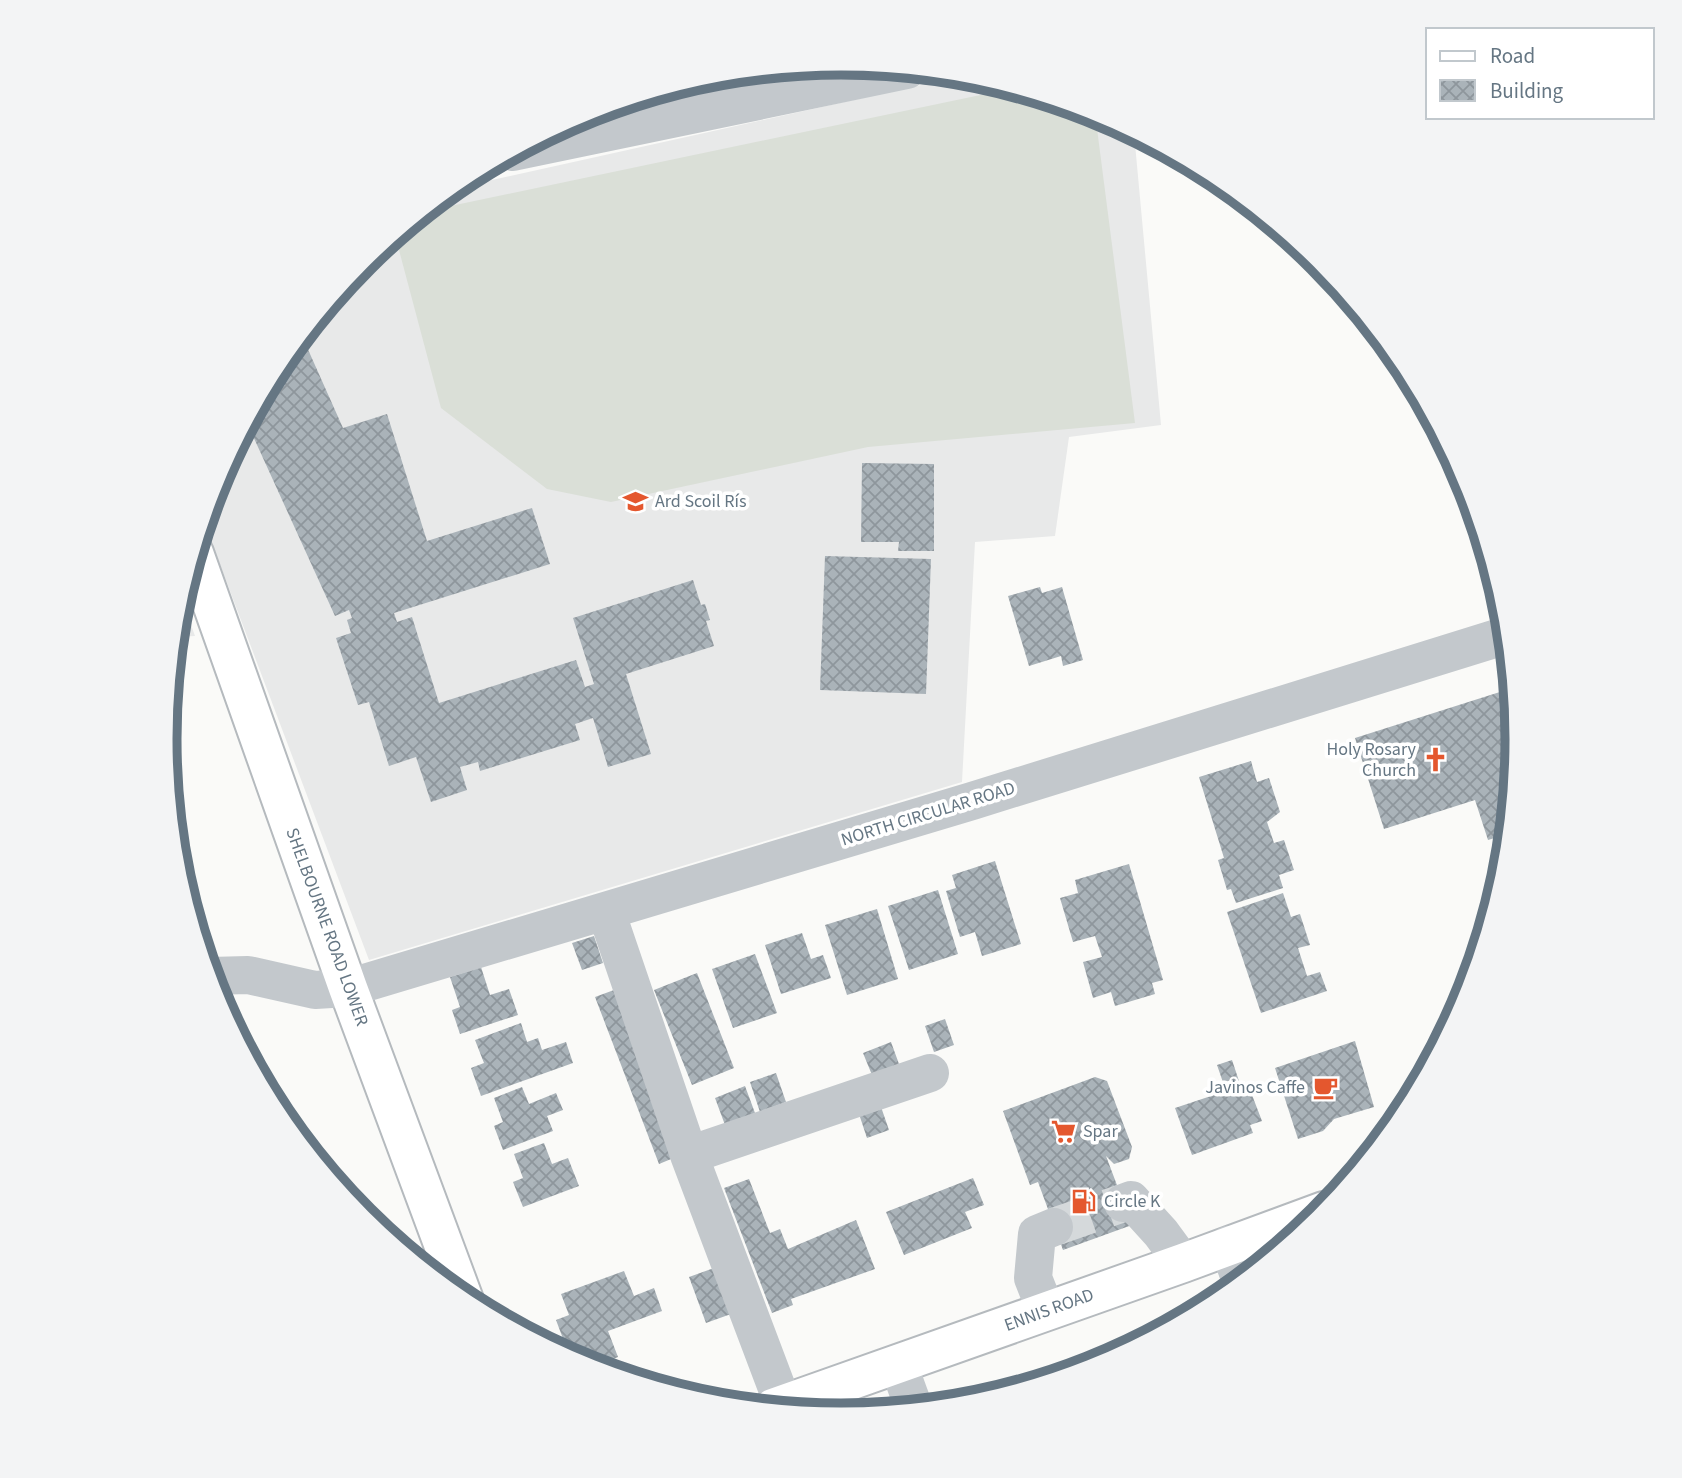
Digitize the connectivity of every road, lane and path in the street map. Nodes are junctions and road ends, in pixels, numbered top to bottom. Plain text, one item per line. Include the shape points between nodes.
1 (872, 76) edge
2 (544, 145) edge
3 (199, 569) edge
4 (1497, 638) edge
5 (607, 911) junction
6 (221, 976) edge
7 (348, 988) junction
8 (930, 1073) dead end
9 (689, 1155) junction
10 (1123, 1203) dead end
11 (1297, 1221) edge
12 (1054, 1227) tunnel mouth
13 (1228, 1245) junction
14 (1183, 1264) junction
15 (1238, 1271) edge
16 (457, 1280) edge
17 (1046, 1311) junction
18 (898, 1364) junction
19 (776, 1399) edge
20 (911, 1399) edge
21 (793, 1401) edge

1 - 2 street
3 - 7 main road, SHELBOURNE ROAD LOWER
4 - 5 street, NORTH CIRCULAR ROAD
5 - 7 street, NORTH CIRCULAR ROAD
5 - 9 street
6 - 7 street, NORTH CIRCULAR ROAD via 248,975 314,989
7 - 16 main road, SHELBOURNE ROAD LOWER
8 - 9 street
9 - 19 street
10 - 14 street via 1131,1200
11 - 13 main road, ENNIS ROAD
12 - 17 street via 1037,1234 1033,1278
13 - 14 main road, ENNIS ROAD
13 - 15 street
14 - 17 main road, ENNIS ROAD
17 - 18 main road, ENNIS ROAD
18 - 20 street
18 - 21 main road, ENNIS ROAD

